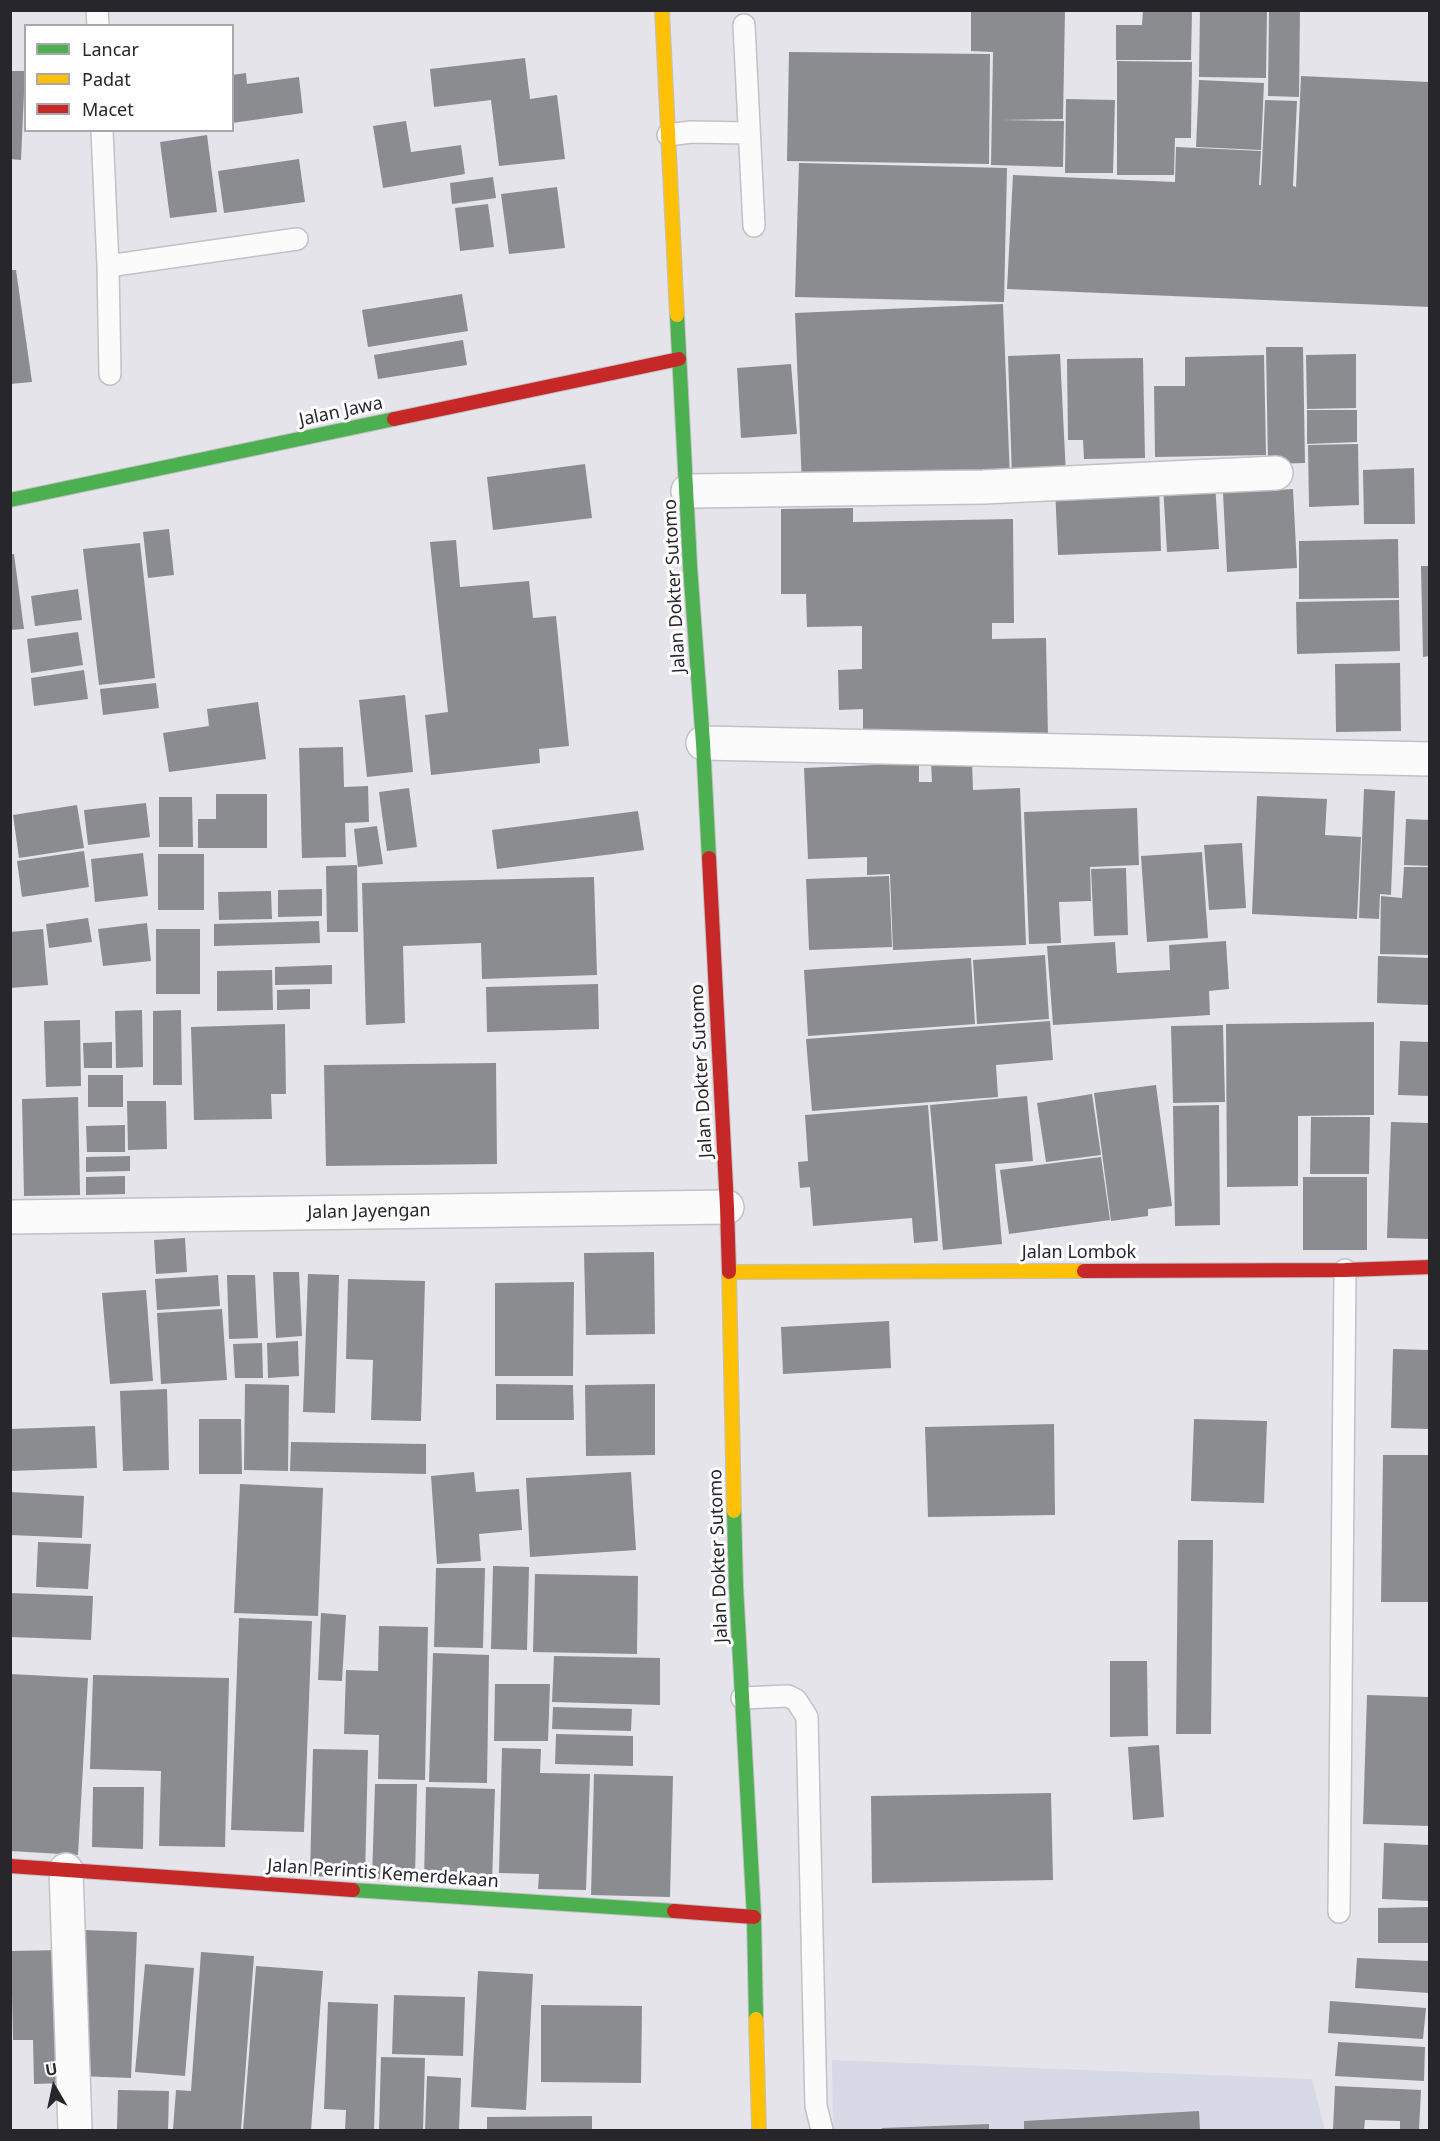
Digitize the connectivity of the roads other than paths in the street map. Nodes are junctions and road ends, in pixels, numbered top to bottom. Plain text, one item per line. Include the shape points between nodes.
1 (662, 10) edge
2 (744, 25) dead end
3 (102, 132) edge
4 (749, 133) junction
5 (668, 135) junction
6 (754, 226) dead end
7 (297, 239) dead end
8 (108, 266) junction
9 (679, 359) junction
10 (110, 374) dead end
11 (1276, 473) dead end
12 (688, 491) junction
13 (10, 500) edge
14 (703, 743) junction
15 (1430, 759) edge
16 (727, 1207) junction
17 (10, 1217) edge
18 (1430, 1266) edge
19 (1345, 1270) junction
20 (729, 1272) junction
21 (742, 1698) junction
22 (10, 1866) edge
23 (66, 1870) junction
24 (1339, 1912) dead end
25 (754, 1917) junction
26 (75, 2130) edge
27 (759, 2130) edge
28 (822, 2130) edge

1 - 5 main road, Jalan Dokter Sutomo
2 - 4 lane
3 - 8 lane
4 - 5 lane
4 - 6 lane
5 - 9 main road, Jalan Dokter Sutomo
7 - 8 lane
8 - 10 lane
9 - 12 main road, Jalan Dokter Sutomo
9 - 13 main road, Jalan Jawa
11 - 12 street via 983,487
12 - 14 main road, Jalan Dokter Sutomo
14 - 15 street
14 - 16 main road, Jalan Dokter Sutomo
16 - 17 street, Jalan Jayengan
16 - 20 main road, Jalan Dokter Sutomo
18 - 19 main road, Jalan Lombok
19 - 20 main road, Jalan Lombok
19 - 24 lane
20 - 21 main road, Jalan Dokter Sutomo
21 - 25 main road, Jalan Dokter Sutomo
21 - 28 lane via 788,1695 807,1717 816,2106
22 - 23 main road, Jalan Perintis Kemerdekaan
23 - 25 main road, Jalan Perintis Kemerdekaan
23 - 26 street
25 - 27 main road, Jalan Dokter Sutomo

